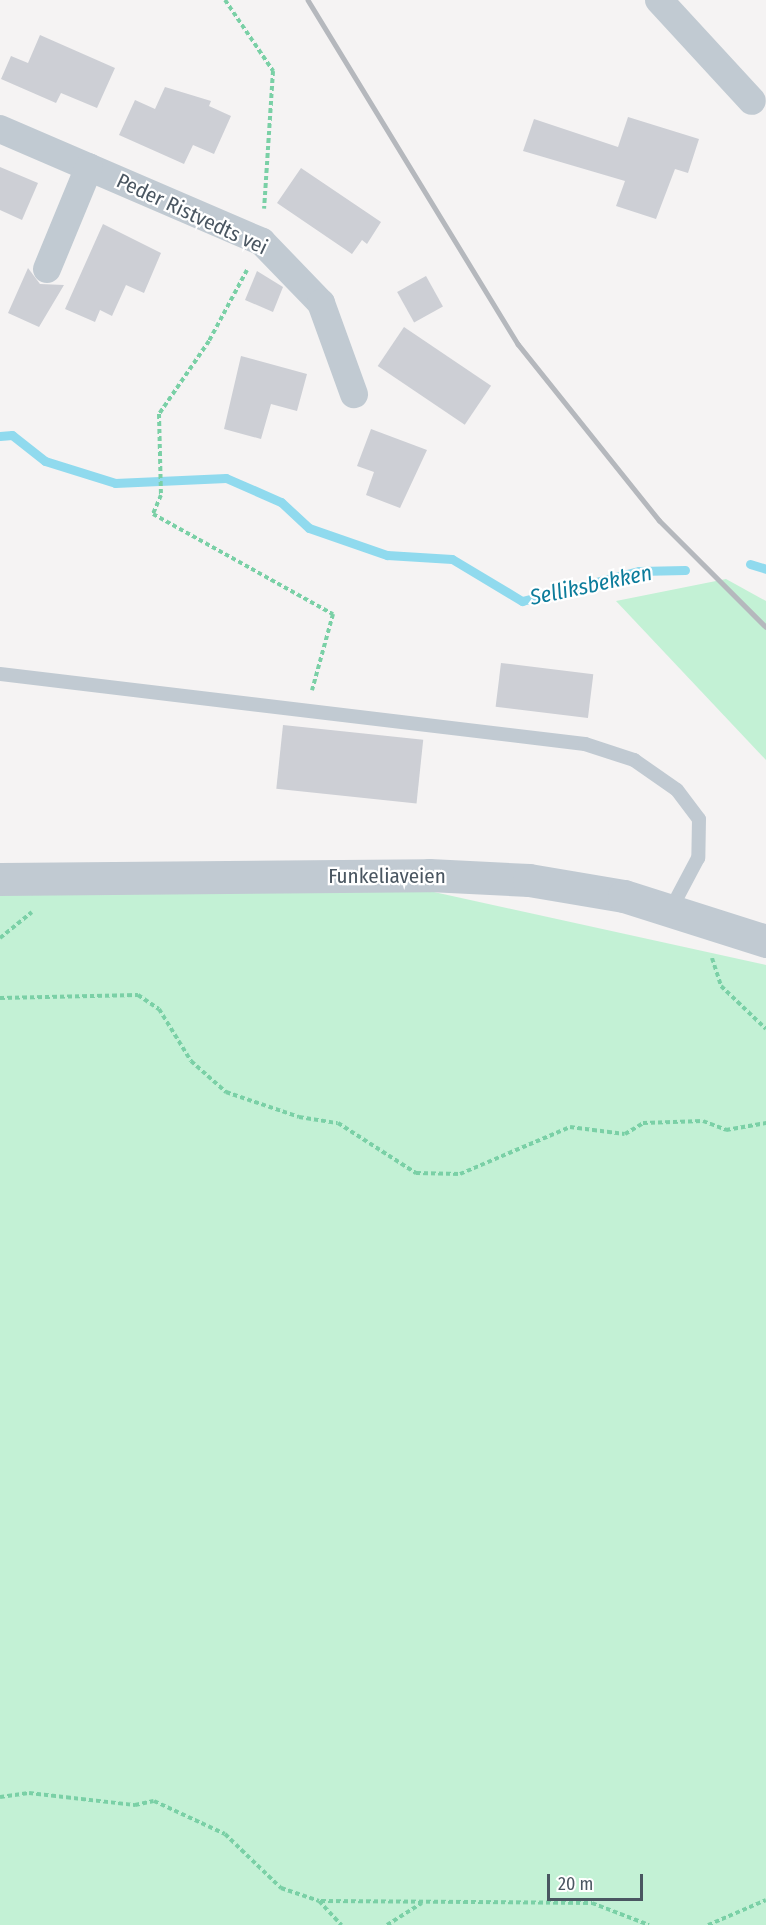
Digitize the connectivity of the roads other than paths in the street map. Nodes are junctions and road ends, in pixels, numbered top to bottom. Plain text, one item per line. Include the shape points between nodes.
1 (659, 0) edge
2 (752, 101) dead end
3 (0, 129) edge
4 (89, 167) junction
5 (47, 269) dead end
6 (354, 394) dead end
7 (0, 674) edge
8 (0, 879) edge
9 (671, 909) junction
10 (766, 941) edge

1 - 2 street
3 - 4 street, Peder Ristvedts vei
4 - 5 street, Peder Ristvedts vei
4 - 6 street, Peder Ristvedts vei via 262,242 321,303
7 - 9 lane via 585,744 634,760 677,790 699,819 698,858
8 - 9 street, Funkeliaveien via 477,877 583,888
9 - 10 street, Funkeliaveien

